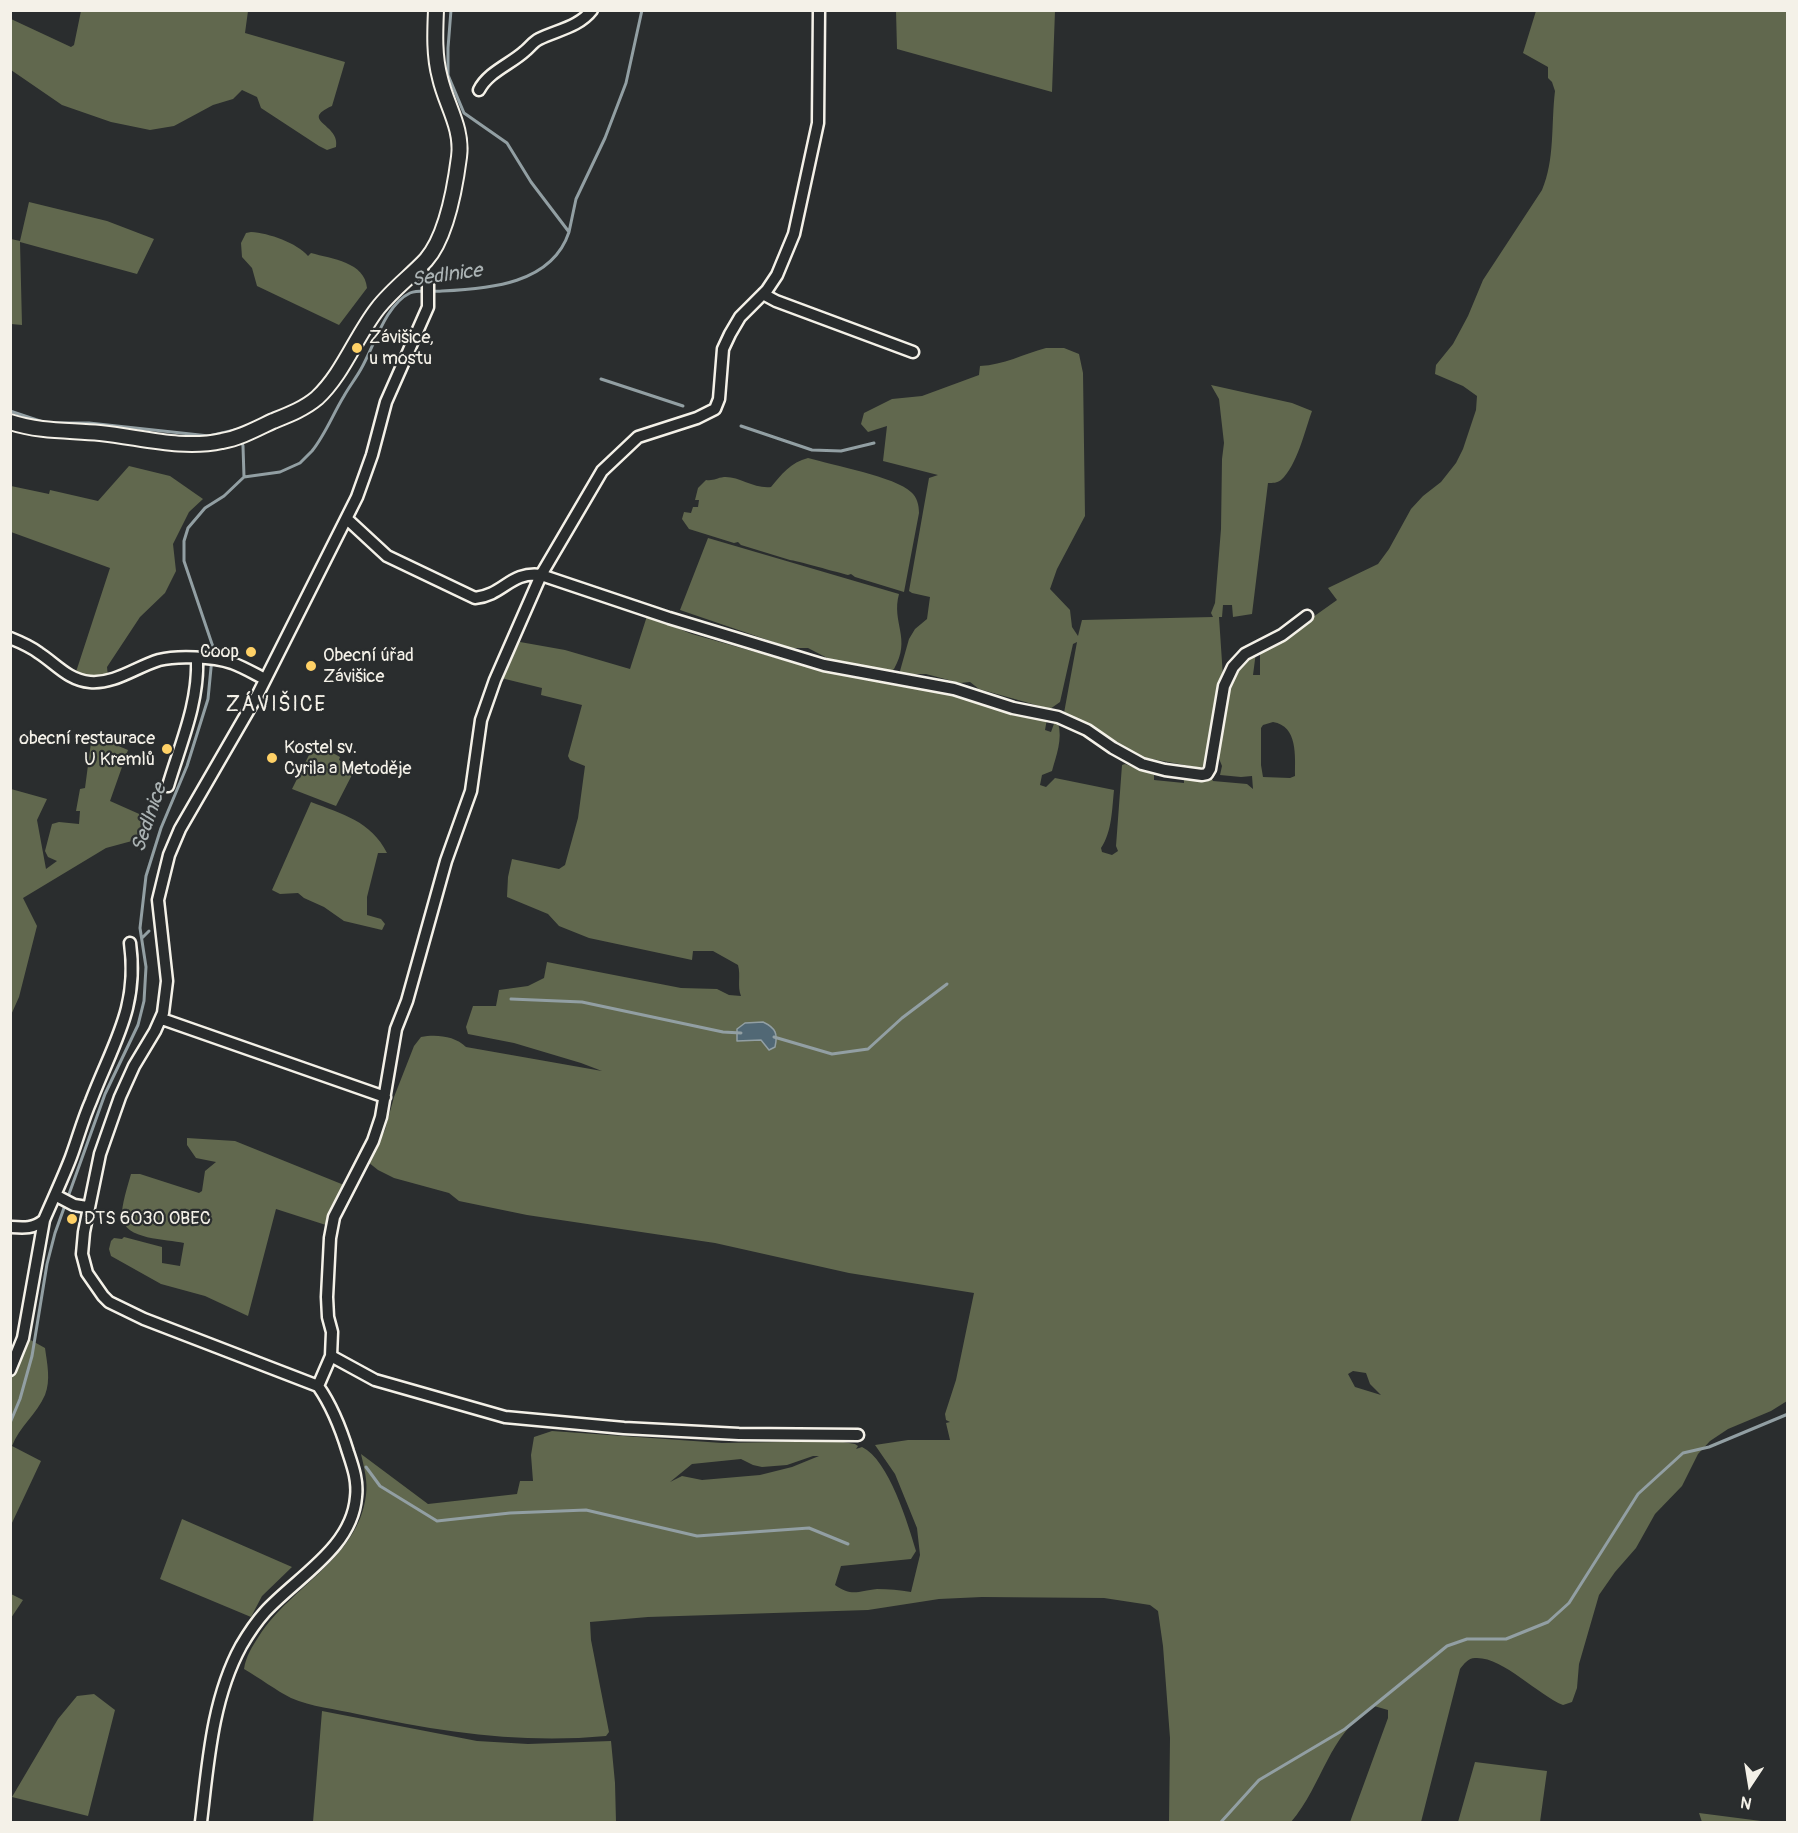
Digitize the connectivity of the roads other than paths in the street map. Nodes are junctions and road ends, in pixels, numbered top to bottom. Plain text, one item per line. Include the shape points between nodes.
1 (436, 10) edge
2 (592, 10) edge
3 (819, 10) edge
4 (479, 90) dead end
5 (423, 272) junction
6 (763, 294) junction
7 (913, 352) dead end
8 (10, 422) edge
9 (347, 519) junction
10 (541, 575) junction
11 (1307, 616) dead end
12 (10, 638) edge
13 (200, 659) junction
14 (265, 679) junction
15 (168, 786) dead end
16 (130, 944) dead end
17 (162, 1018) junction
18 (385, 1097) junction
19 (57, 1197) junction
20 (87, 1207) junction
21 (44, 1220) junction
22 (10, 1227) edge
23 (331, 1356) junction
24 (10, 1370) edge
25 (318, 1386) junction
26 (858, 1435) dead end
27 (201, 1822) edge

1 - 5 main road via 438,70 460,148 442,233
2 - 4 street via 578,23 537,40
3 - 6 street via 818,123 794,234 777,275
5 - 8 main road via 379,306 331,382 316,398 240,436 205,444 169,443 39,430
5 - 9 street via 429,299 424,318 386,402 367,470
6 - 7 street
6 - 10 street via 740,317 723,349 716,409 638,437 609,464
9 - 10 street via 387,556 475,598 492,593 521,575
9 - 14 street
10 - 11 street via 824,665 954,689 1013,708 1058,717 1142,764 1202,775 1210,769 1224,686 1233,667 1245,654 1282,635
10 - 18 street via 481,720 471,791 396,1029
12 - 13 street via 39,652 78,680 93,682 119,677 158,660
13 - 14 street via 234,664
13 - 15 street via 193,708
14 - 17 street via 169,855 158,900 167,981
16 - 19 street via 134,968 126,1017 90,1101
17 - 18 street
17 - 20 street via 124,1087 100,1154
18 - 23 street via 373,1141 336,1209 332,1226 327,1297
19 - 20 street
19 - 21 street
20 - 25 street via 84,1263 91,1281 109,1302
21 - 22 street via 30,1228
21 - 24 street via 23,1338
23 - 25 street
23 - 26 street via 375,1380 505,1417 739,1434
25 - 27 street via 328,1399 355,1475 357,1496 352,1517 339,1541 265,1612 241,1647 211,1738

